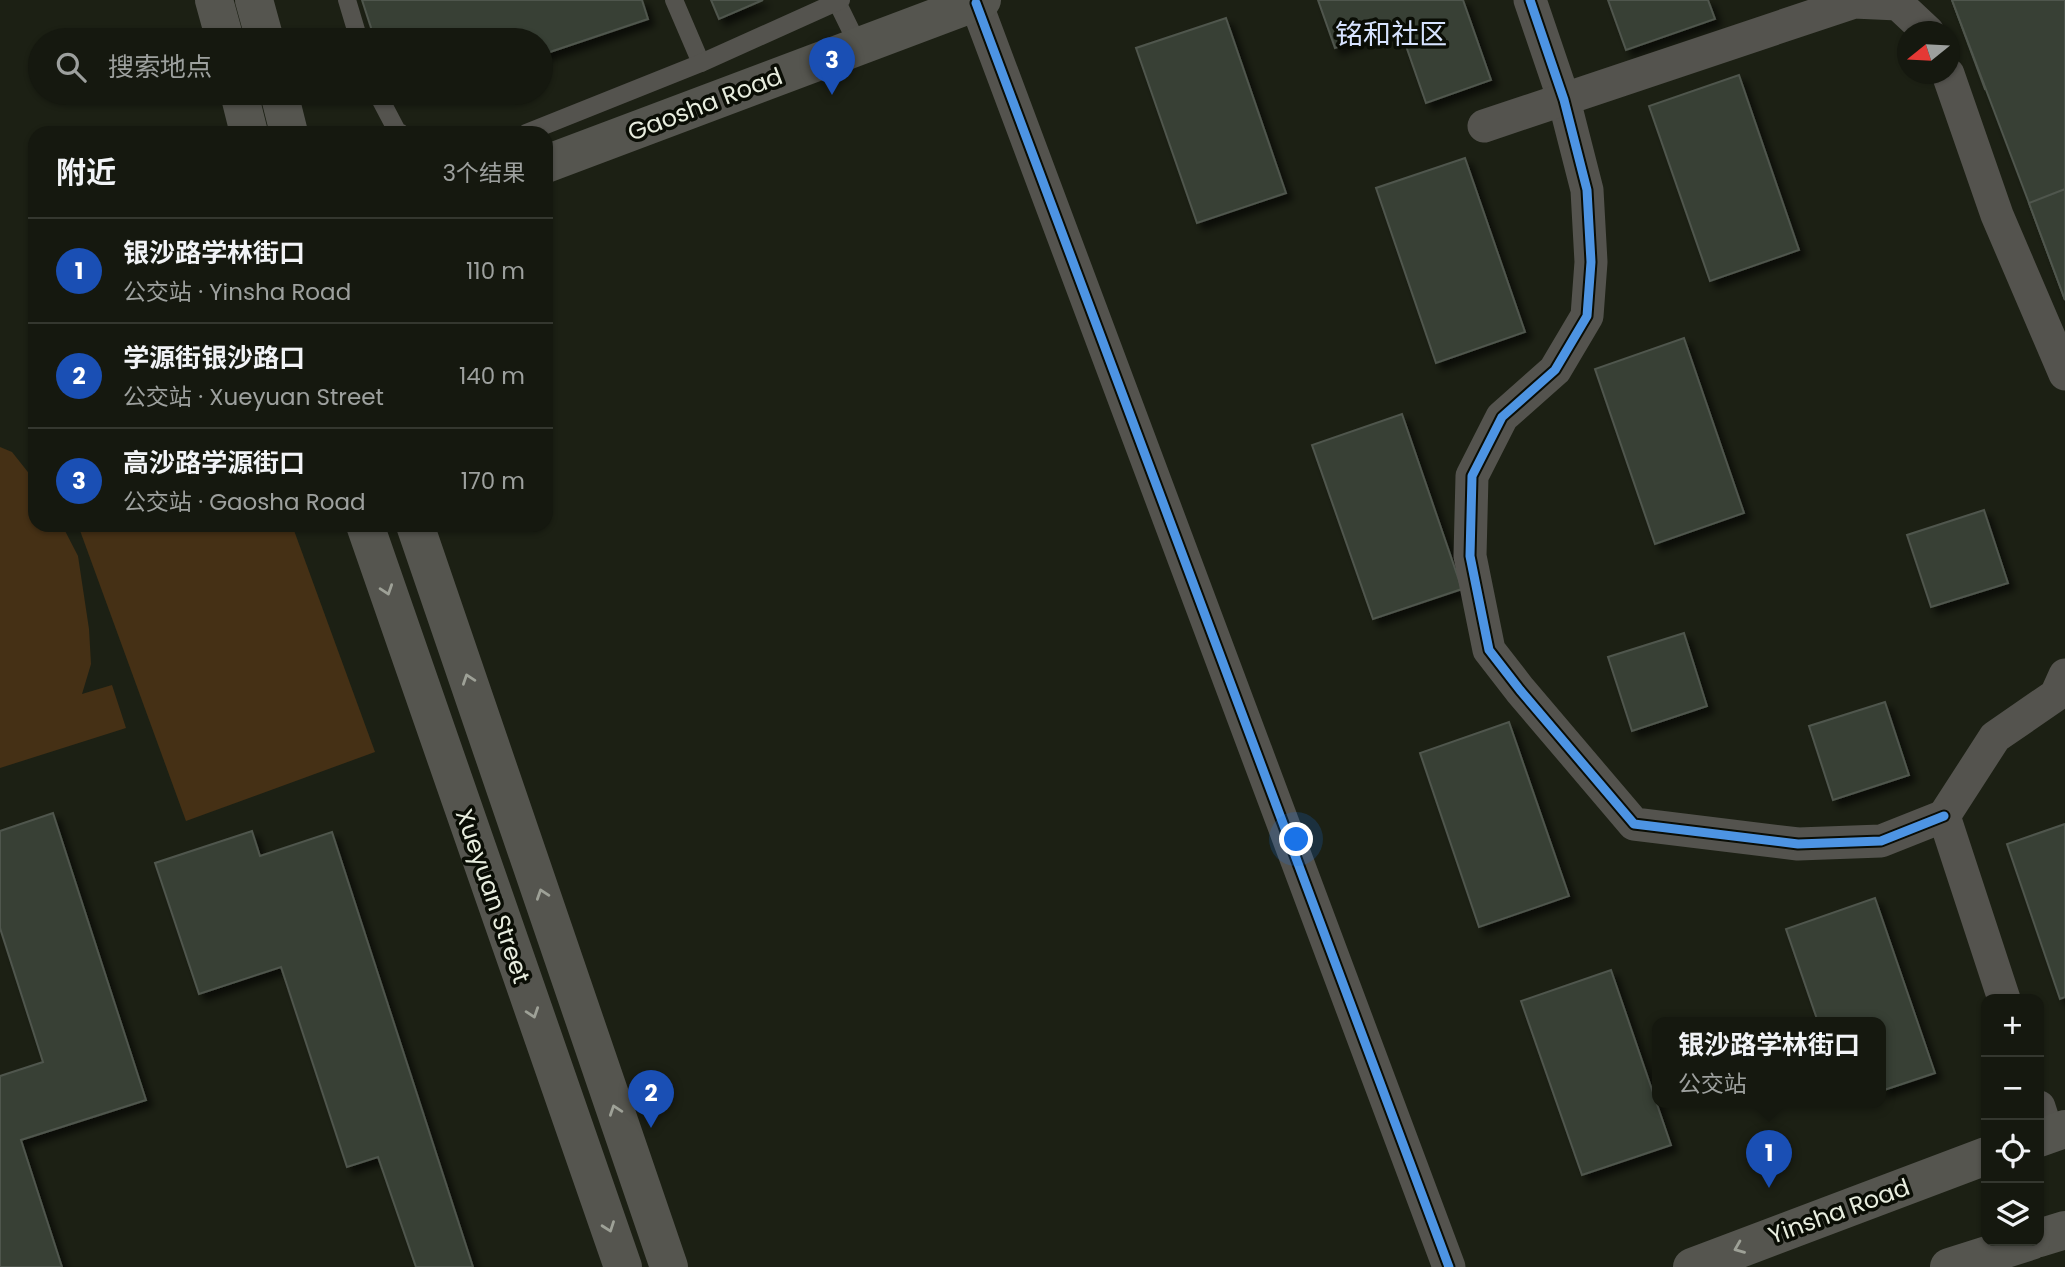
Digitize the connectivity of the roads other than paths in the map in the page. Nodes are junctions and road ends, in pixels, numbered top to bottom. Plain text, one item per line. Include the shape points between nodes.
1 (214, 0) edge
2 (254, 0) edge
3 (347, 0) edge
4 (674, 0) edge
5 (1530, 0) edge
6 (838, 1) edge
7 (979, 1) edge
8 (1916, 21) edge
9 (222, 28) edge
10 (262, 28) edge
11 (355, 28) edge
12 (859, 47) junction
13 (701, 63) junction
14 (1951, 84) edge
15 (1564, 100) junction
16 (242, 105) edge
17 (282, 105) edge
18 (383, 105) edge
19 (247, 126) edge
20 (287, 126) edge
21 (394, 126) edge
22 (544, 126) edge
23 (1484, 126) dead end
24 (553, 161) edge
25 (2065, 374) edge
26 (367, 532) edge
27 (417, 532) edge
28 (2062, 687) edge
29 (1944, 816) junction
30 (2002, 994) edge
31 (1981, 1158) edge
32 (2065, 1230) edge
33 (2044, 1236) edge
34 (2015, 1246) edge
35 (623, 1267) edge
36 (669, 1267) edge
37 (1449, 1267) edge
38 (1692, 1267) edge
39 (1949, 1267) edge

1 - 9 main road
2 - 10 main road
3 - 11 lane
4 - 13 lane
5 - 15 street
6 - 12 lane
6 - 13 lane
7 - 12 main road, Gaosha Road
7 - 37 street
8 - 15 street via 1898,4 1854,2
12 - 24 main road, Gaosha Road
13 - 22 lane
14 - 25 street via 1997,215
15 - 23 street
15 - 29 street via 1587,190 1591,262 1587,316 1555,370 1502,417 1472,476 1470,556 1489,650 1634,824 1798,844 1881,841
16 - 19 main road
17 - 20 main road
18 - 21 lane
26 -> 35 main road, Xueyuan Street
36 -> 27 main road, Xueyuan Street
28 - 29 street via 1995,737
29 - 30 street
31 -> 38 main road, Yinsha Road
32 - 33 main road
34 - 39 main road

